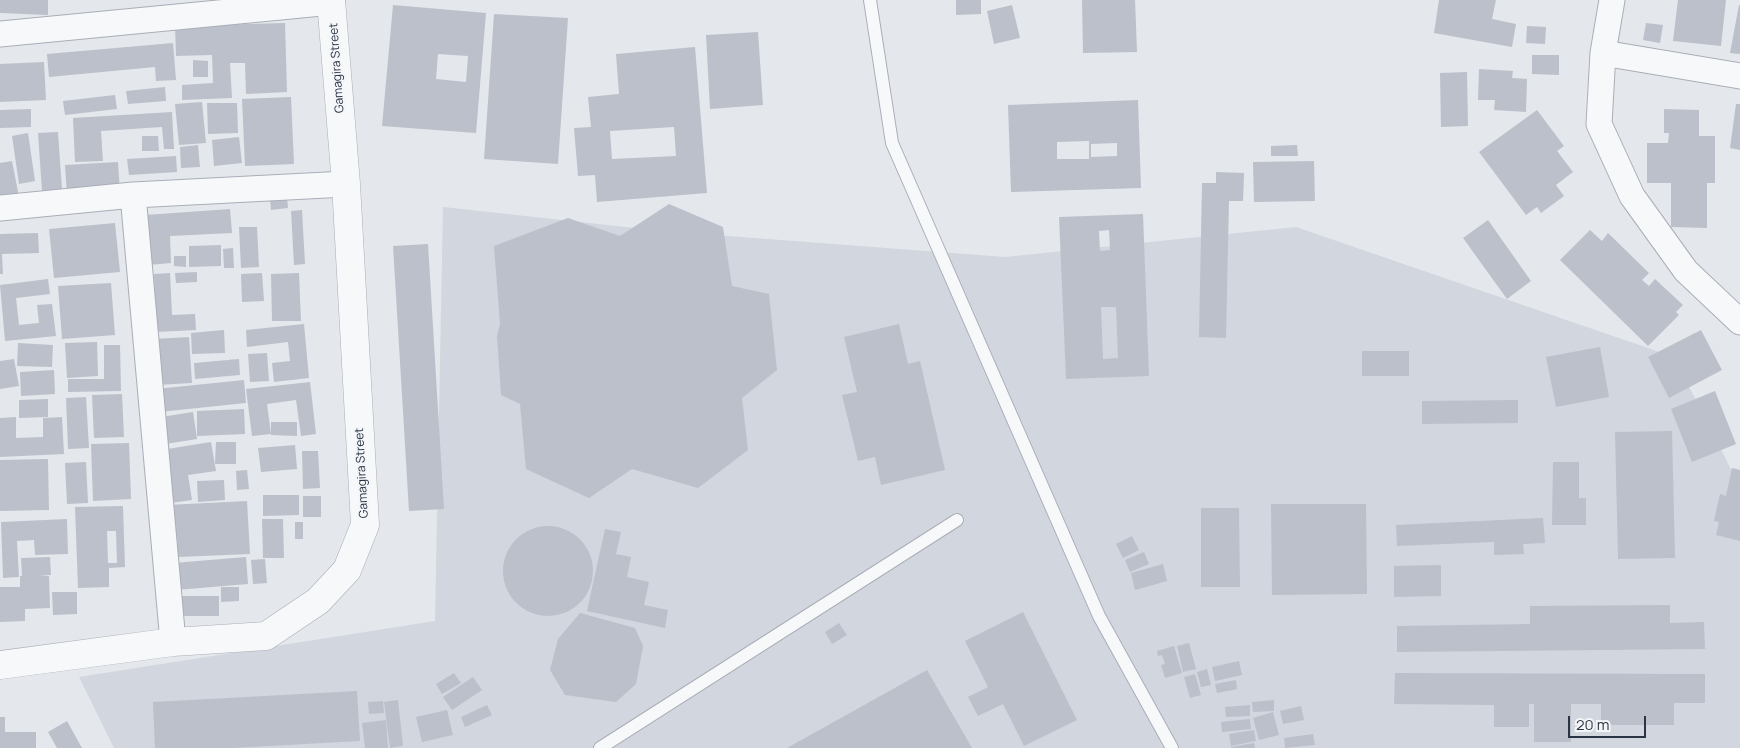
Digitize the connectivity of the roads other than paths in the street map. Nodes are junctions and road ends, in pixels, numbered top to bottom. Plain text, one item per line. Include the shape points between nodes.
1 (870, 0) edge
2 (1612, 0) edge
3 (332, 1) edge
4 (0, 34) edge
5 (1603, 53) junction
6 (1740, 76) edge
7 (346, 184) junction
8 (133, 195) junction
9 (0, 208) edge
10 (1740, 322) edge
11 (957, 520) dead end
12 (173, 642) junction
13 (0, 665) edge
14 (600, 748) edge
15 (1172, 748) edge

1 - 15 lane via 892,143 1099,616
2 - 5 street
3 - 4 street
3 - 7 street, Gamagira Street
5 - 6 street
5 - 10 street via 1599,124 1632,196 1686,271
7 - 8 street
7 - 12 street, Gamagira Street via 365,525 347,570 318,601 266,636
8 - 9 street
8 - 12 street
11 - 14 lane
12 - 13 street, Gamagira Street

